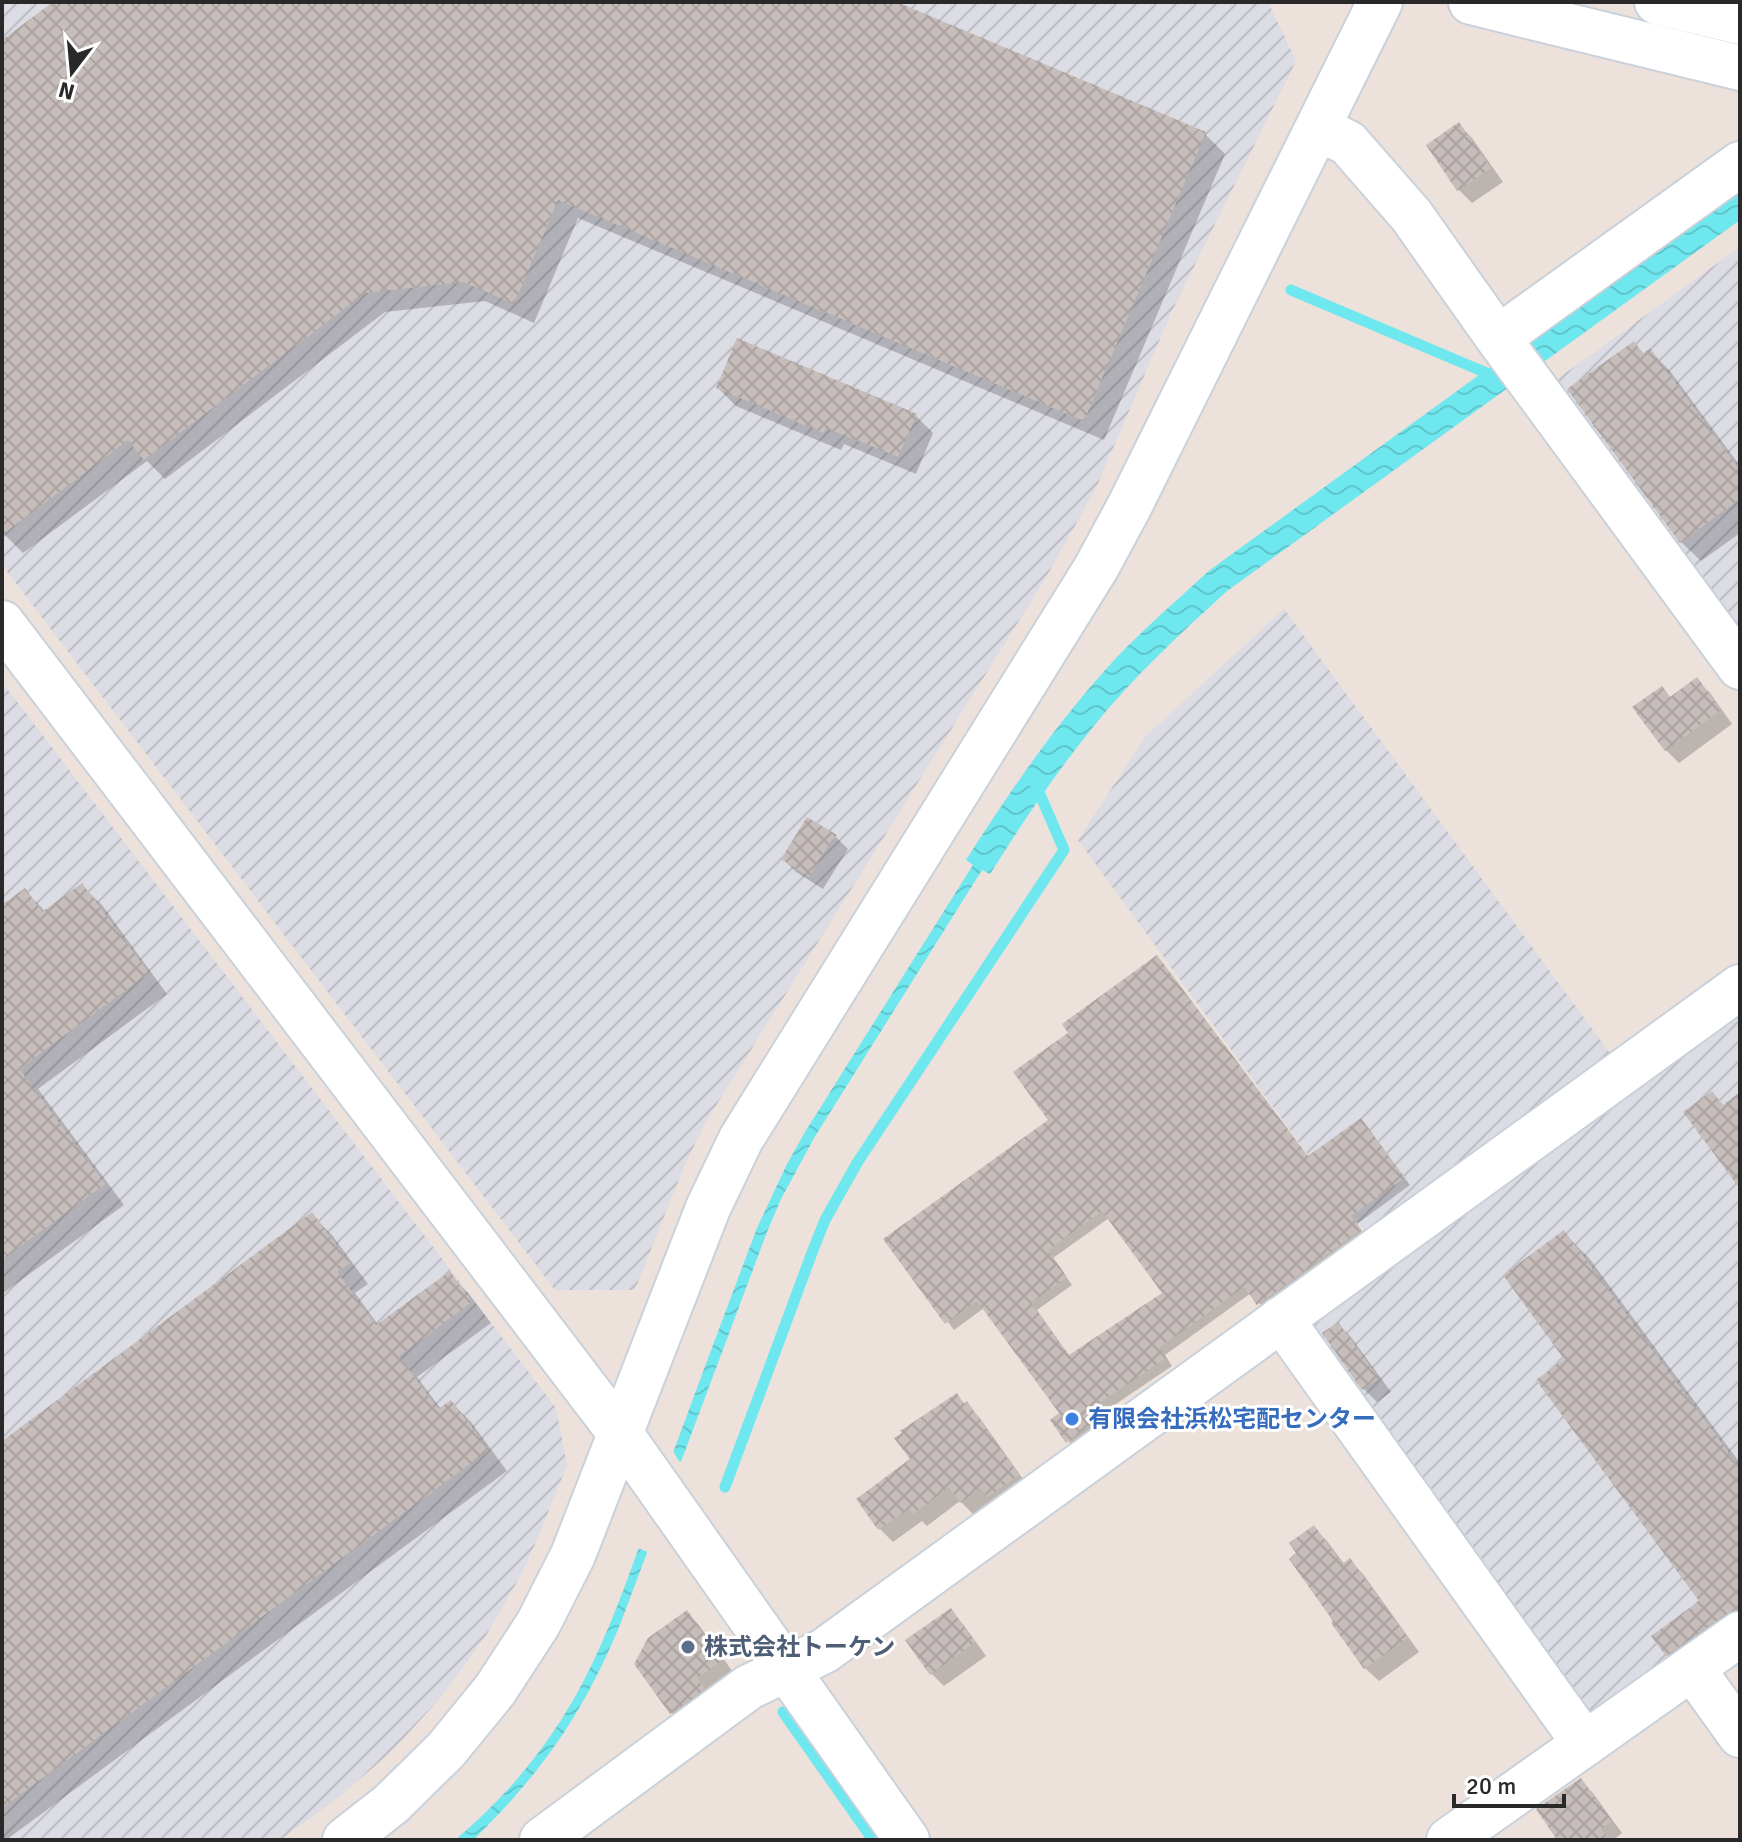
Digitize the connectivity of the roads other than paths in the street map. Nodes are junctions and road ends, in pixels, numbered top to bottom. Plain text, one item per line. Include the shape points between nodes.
1 (1380, 2) edge
2 (1471, 2) edge
3 (1657, 2) edge
4 (1740, 22) edge
5 (1740, 68) edge
6 (1318, 128) junction
7 (1740, 164) edge
8 (1500, 340) junction
9 (2, 623) edge
10 (1740, 667) edge
11 (1740, 987) edge
12 (1281, 1319) junction
13 (620, 1433) junction
14 (1740, 1634) edge
15 (1692, 1668) junction
16 (786, 1669) junction
17 (1740, 1735) edge
18 (1585, 1744) junction
19 (345, 1840) edge
20 (542, 1840) edge
21 (907, 1840) edge
22 (1449, 1840) edge

1 - 6 street
2 - 5 street
3 - 4 street
6 - 8 street via 1348,143 1411,215
6 - 13 street via 1096,568 741,1139 708,1208
7 - 8 street
8 - 10 street
9 - 13 street
11 - 12 street
12 - 16 street via 824,1651
12 - 18 street
13 - 16 street
13 - 19 street via 573,1555 518,1658 446,1750
14 - 15 street
15 - 17 street
15 - 18 street
16 - 20 street via 749,1687
16 - 21 street
18 - 22 street

